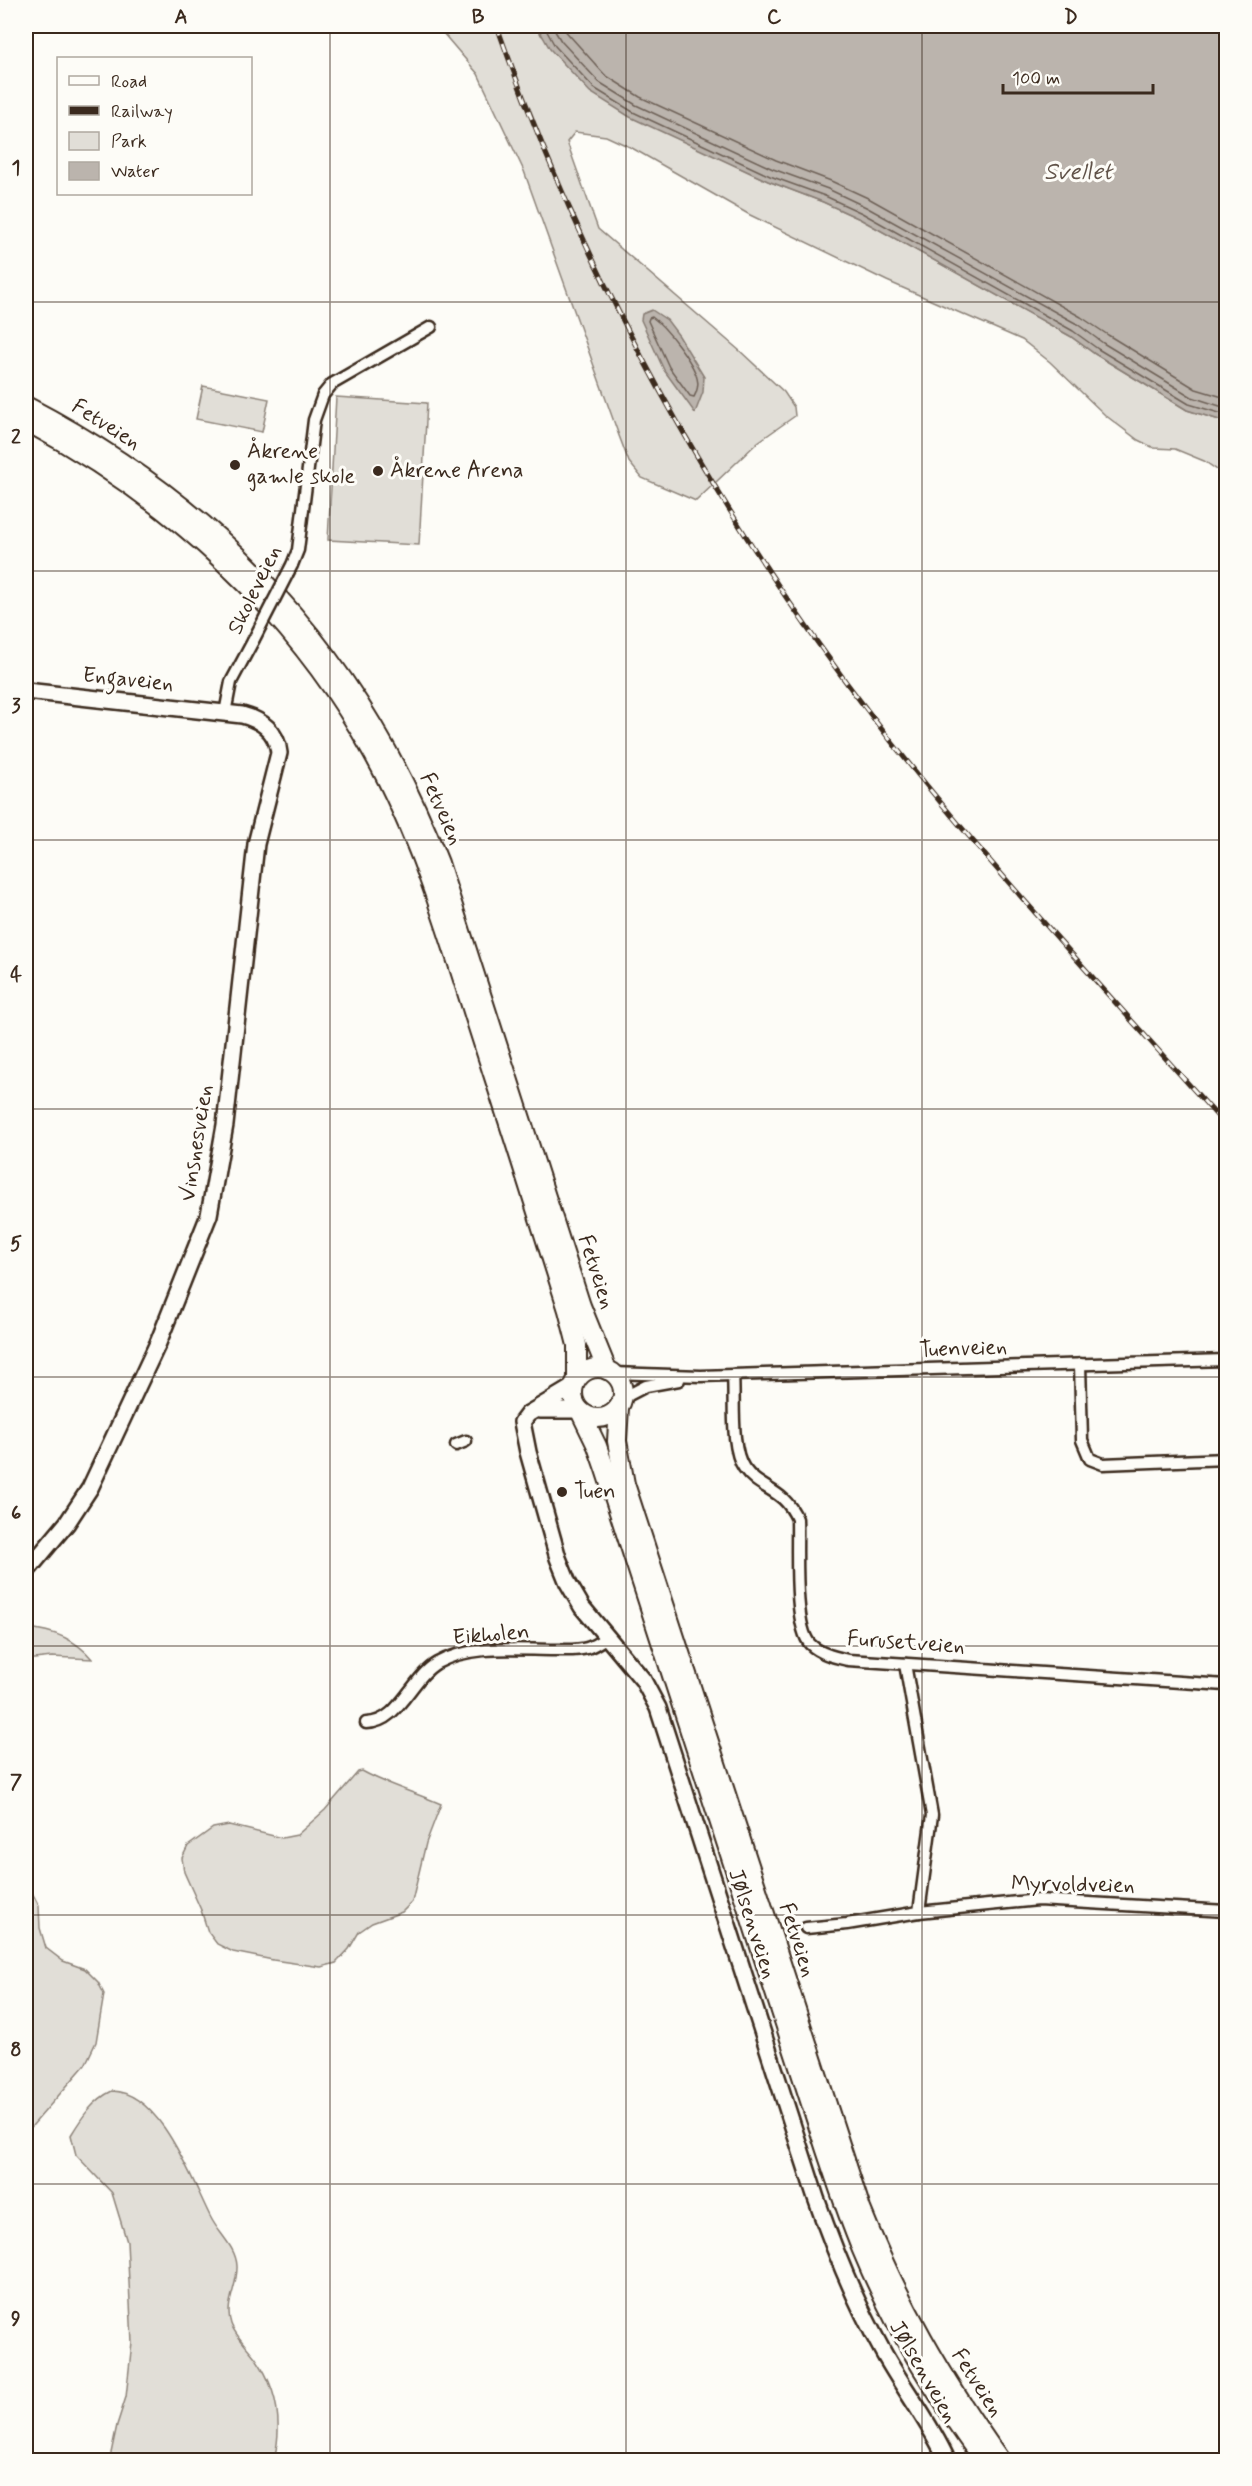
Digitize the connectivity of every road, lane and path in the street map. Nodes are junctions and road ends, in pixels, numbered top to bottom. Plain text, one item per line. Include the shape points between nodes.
1 (431, 327) dead end
2 (26, 406) edge
3 (26, 421) edge
4 (26, 691) edge
5 (225, 713) junction
6 (1227, 1360) edge
7 (1080, 1364) junction
8 (610, 1371) junction
9 (734, 1375) junction
10 (701, 1376) junction
11 (575, 1383) junction
12 (621, 1403) junction
13 (534, 1411) junction
14 (580, 1411) junction
15 (1227, 1459) edge
16 (26, 1572) edge
17 (607, 1637) junction
18 (905, 1664) junction
19 (1227, 1685) edge
20 (366, 1723) dead end
21 (1227, 1911) edge
22 (919, 1912) junction
23 (806, 1928) dead end
24 (946, 2460) edge
25 (983, 2460) edge
26 (1000, 2460) edge

1 - 5 street, Skoleveien, bridge via 332,384 323,395 314,420 298,550 231,682
2 - 8 highway, Fetveien via 87,439 144,478 239,556 302,624 375,729 418,812 439,863 581,1306
3 - 11 highway, Fetveien via 136,489 236,572 277,614 314,661 373,753 415,840 450,937 568,1310 577,1345
4 - 5 main road, Engaveien
5 - 16 main road, Vinsnesveien via 261,722 272,733 279,753 256,844 225,1125 209,1215 158,1343 90,1488
6 - 7 street, Tuenveien
7 - 9 street, Tuenveien
7 - 15 street via 1083,1440 1090,1459 1103,1464
8 - 10 street, Tuenveien
8 - 11 highway via 591,1369
8 - 12 highway via 621,1384
9 - 10 street, Tuenveien
9 - 18 street, Furusetveien via 737,1448 744,1468 791,1505 797,1519 800,1613 807,1640 823,1653 839,1658
10 - 12 street, Tuenveien via 646,1386
11 - 13 main road
11 - 14 highway via 573,1399
12 - 14 highway via 615,1413 601,1419 587,1417
12 - 26 highway, Fetveien via 619,1454 628,1494 861,2209 918,2333 955,2396
13 - 14 main road
13 - 17 main road, Jølsenveien via 523,1419 523,1433 561,1564 575,1595
14 - 25 highway, Fetveien via 600,1454 861,2249 929,2382
17 - 20 street, Eikholen via 583,1649 479,1652 449,1657 421,1675 389,1714
17 - 24 main road, Jølsenveien via 643,1680 658,1708 837,2255 880,2347
18 - 19 street, Furusetveien
18 - 22 street via 932,1815
21 - 22 street, Myrvoldveien via 1038,1900
22 - 23 street, Myrvoldveien

